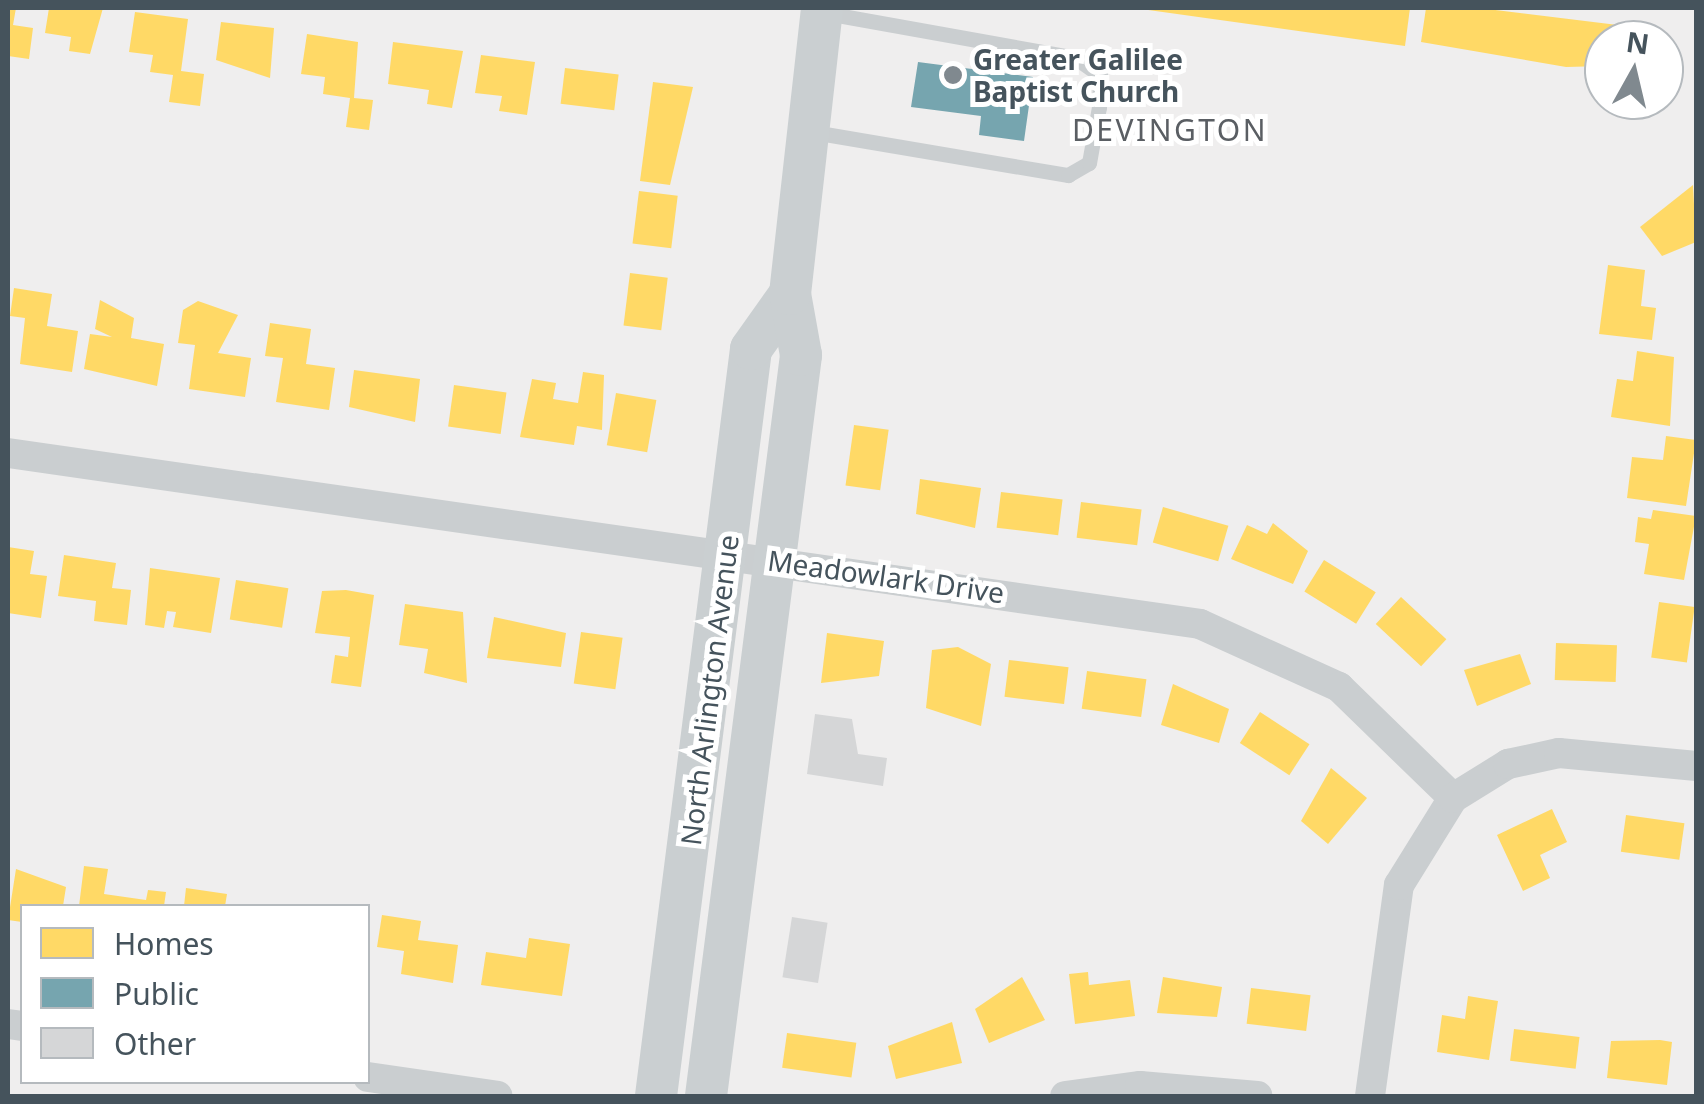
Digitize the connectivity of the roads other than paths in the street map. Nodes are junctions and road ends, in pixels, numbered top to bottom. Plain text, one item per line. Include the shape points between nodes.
1 (811, 9) edge
2 (808, 131) junction
3 (790, 294) junction
4 (8, 453) edge
5 (727, 552) junction
6 (776, 561) junction
7 (1696, 766) edge
8 (1452, 798) junction
9 (370, 1077) edge
10 (498, 1096) edge
11 (656, 1096) edge
12 (706, 1096) edge
13 (1065, 1096) edge
14 (1258, 1096) edge
15 (1370, 1096) edge

1 - 2 main road, North Arlington Avenue
1 - 2 lane via 1076,58 1100,75 1100,107 1089,164 1068,175
2 - 3 main road, North Arlington Avenue
3 - 5 main road, North Arlington Avenue via 752,349
3 - 6 main road, North Arlington Avenue via 801,355
4 - 5 street, Meadowlark Drive
5 - 6 street, Meadowlark Drive
5 - 11 main road, North Arlington Avenue
6 - 8 street, Meadowlark Drive via 1220,629 1338,686
6 - 12 main road, North Arlington Avenue
7 - 8 street via 1559,752 1508,764
8 - 15 street via 1399,885
9 - 10 street
13 - 14 street via 1140,1086

